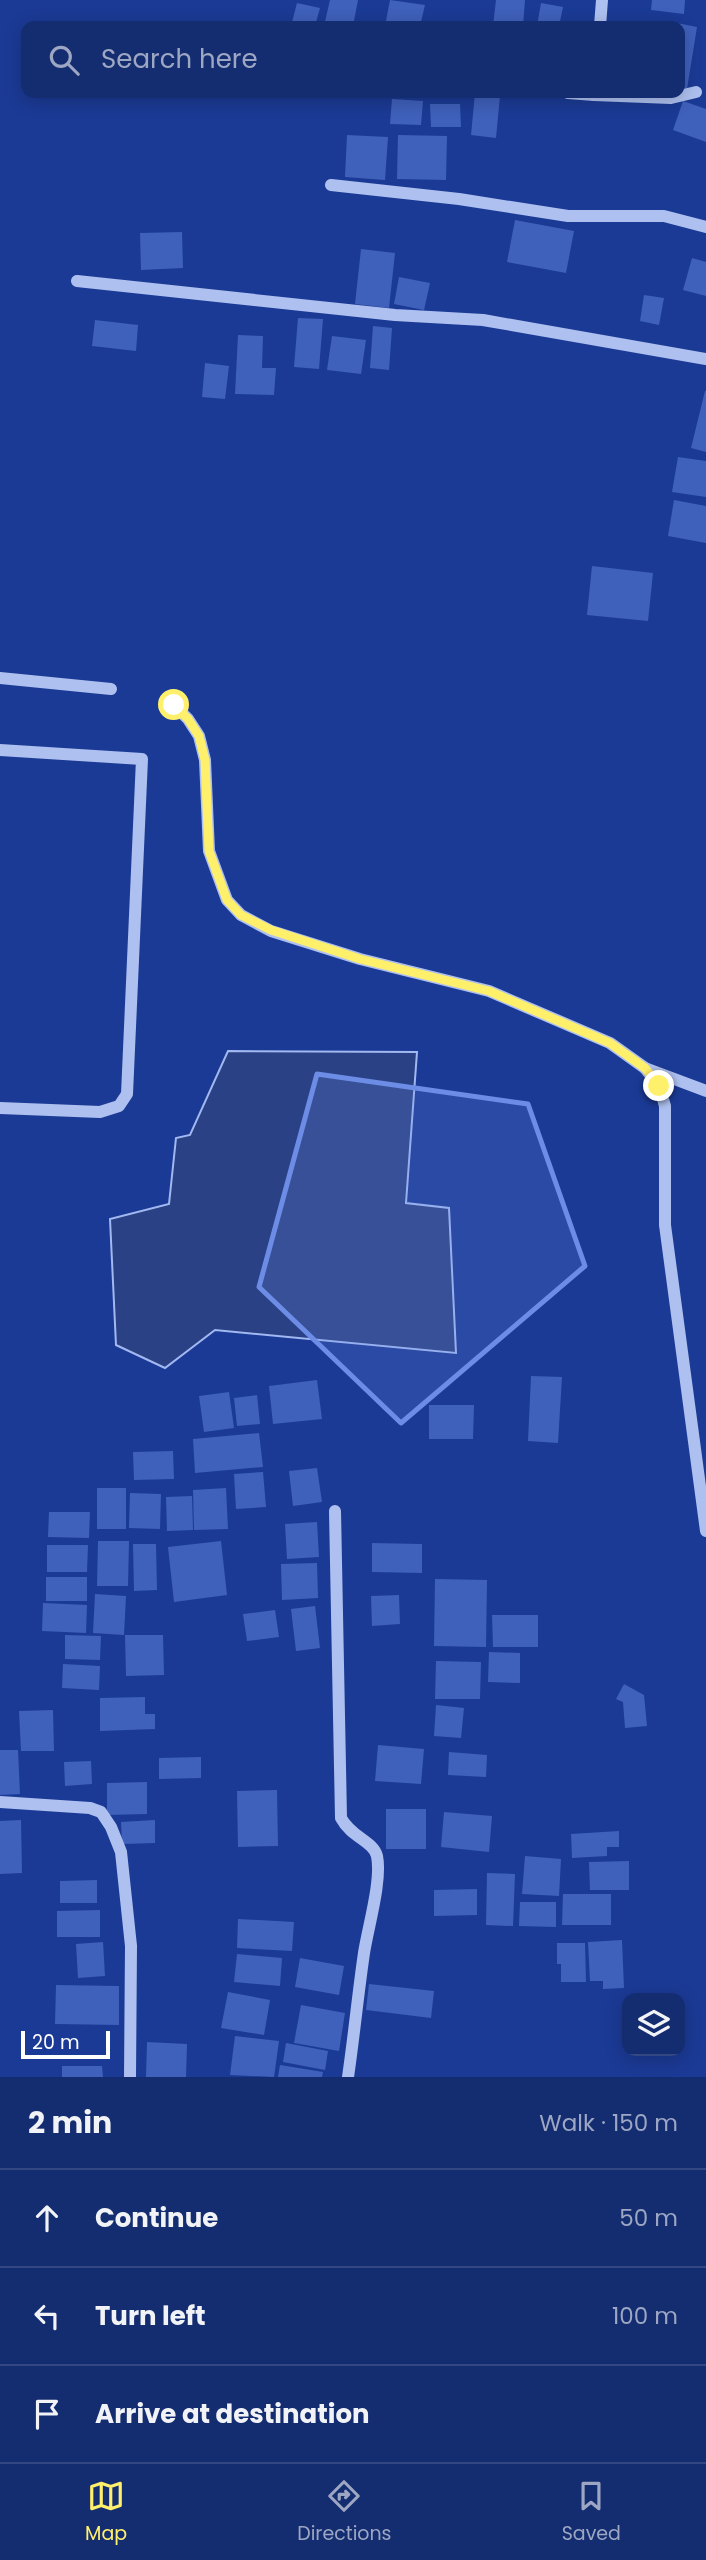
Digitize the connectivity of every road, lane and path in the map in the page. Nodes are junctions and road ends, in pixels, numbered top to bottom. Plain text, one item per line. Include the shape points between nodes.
1 (602, 0) edge
2 (600, 21) edge
3 (696, 92) dead end
4 (685, 95) edge
5 (656, 98) edge
6 (675, 98) edge
7 (331, 185) dead end
8 (706, 227) edge
9 (77, 281) dead end
10 (706, 359) edge
11 (0, 678) edge
12 (111, 689) dead end
13 (174, 705) dead end
14 (0, 750) edge
15 (645, 1068) junction
16 (706, 1091) edge
17 (0, 1108) edge
18 (335, 1511) dead end
19 (706, 1531) edge
20 (0, 1802) edge
21 (130, 2077) edge
22 (348, 2077) edge

1 - 2 street
3 - 4 street
5 - 6 street
7 - 8 street via 568,216 664,216
9 - 10 street via 483,320
11 - 12 street
13 - 15 street via 199,736 205,760 209,851 227,900 241,915 271,930 360,959 489,991 610,1043
14 - 17 street via 142,759 127,1094 119,1106 100,1112
15 - 16 street
15 - 19 street via 659,1086 665,1106 665,1225
18 - 22 street via 341,1818 347,1830 372,1846 378,1871
20 - 21 street via 90,1808 101,1812 111,1827 121,1852 131,1946

